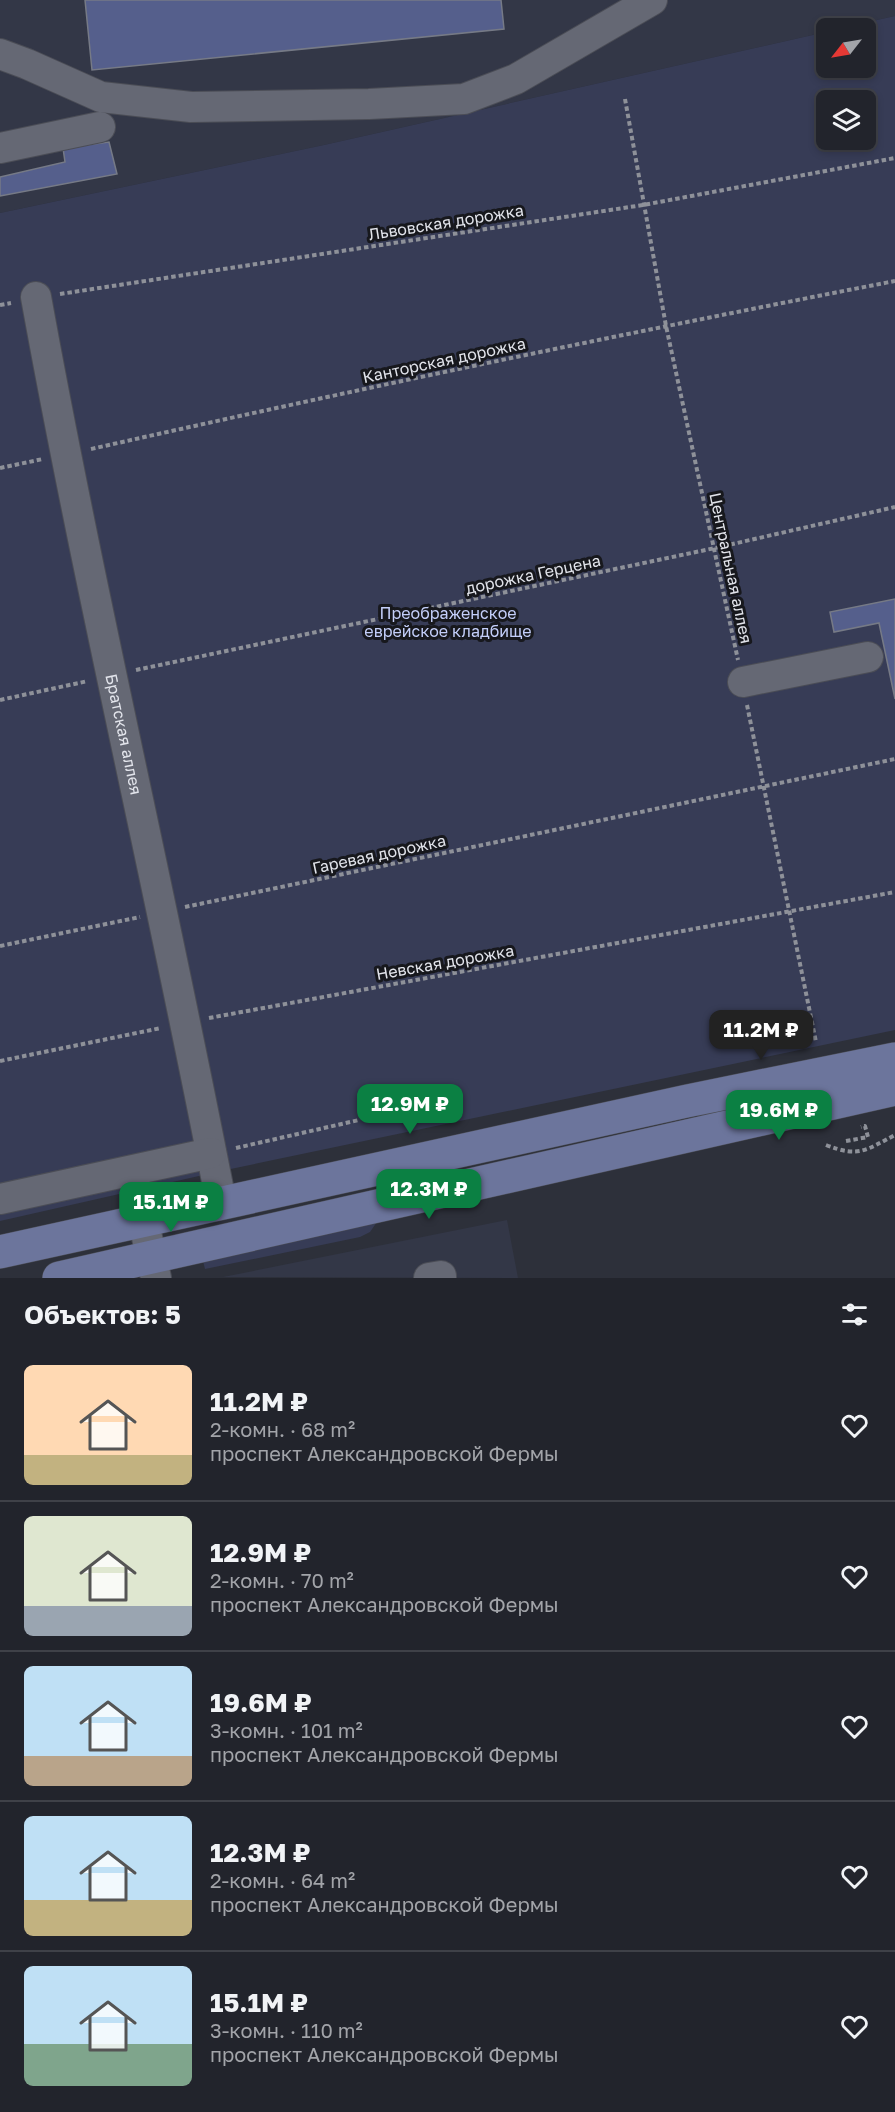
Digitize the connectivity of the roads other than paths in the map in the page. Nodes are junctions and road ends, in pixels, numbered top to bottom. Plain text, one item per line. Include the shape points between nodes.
1 (652, 0) edge
2 (0, 54) edge
3 (100, 127) dead end
4 (0, 148) edge
5 (36, 297) road end
6 (868, 657) dead end
7 (742, 682) road end
8 (895, 1059) edge
9 (895, 1089) edge
10 (853, 1098) junction
11 (213, 1161) junction
12 (0, 1198) edge
13 (221, 1202) junction
14 (143, 1219) junction
15 (0, 1252) edge
16 (154, 1267) edge
17 (59, 1278) edge
18 (429, 1278) edge
19 (441, 1278) edge

1 - 2 street via 516,79 464,99 191,107 101,97
3 - 4 street
5 - 11 street, Братская аллея via 65,455
6 - 7 street
8 - 10 main road
9 - 10 main road
10 - 13 main road via 687,1101
10 - 16 main road
11 - 12 street
11 - 13 street, Братская аллея
13 - 14 main road
14 - 15 main road
14 - 16 street
16 - 17 main road
18 - 19 street

